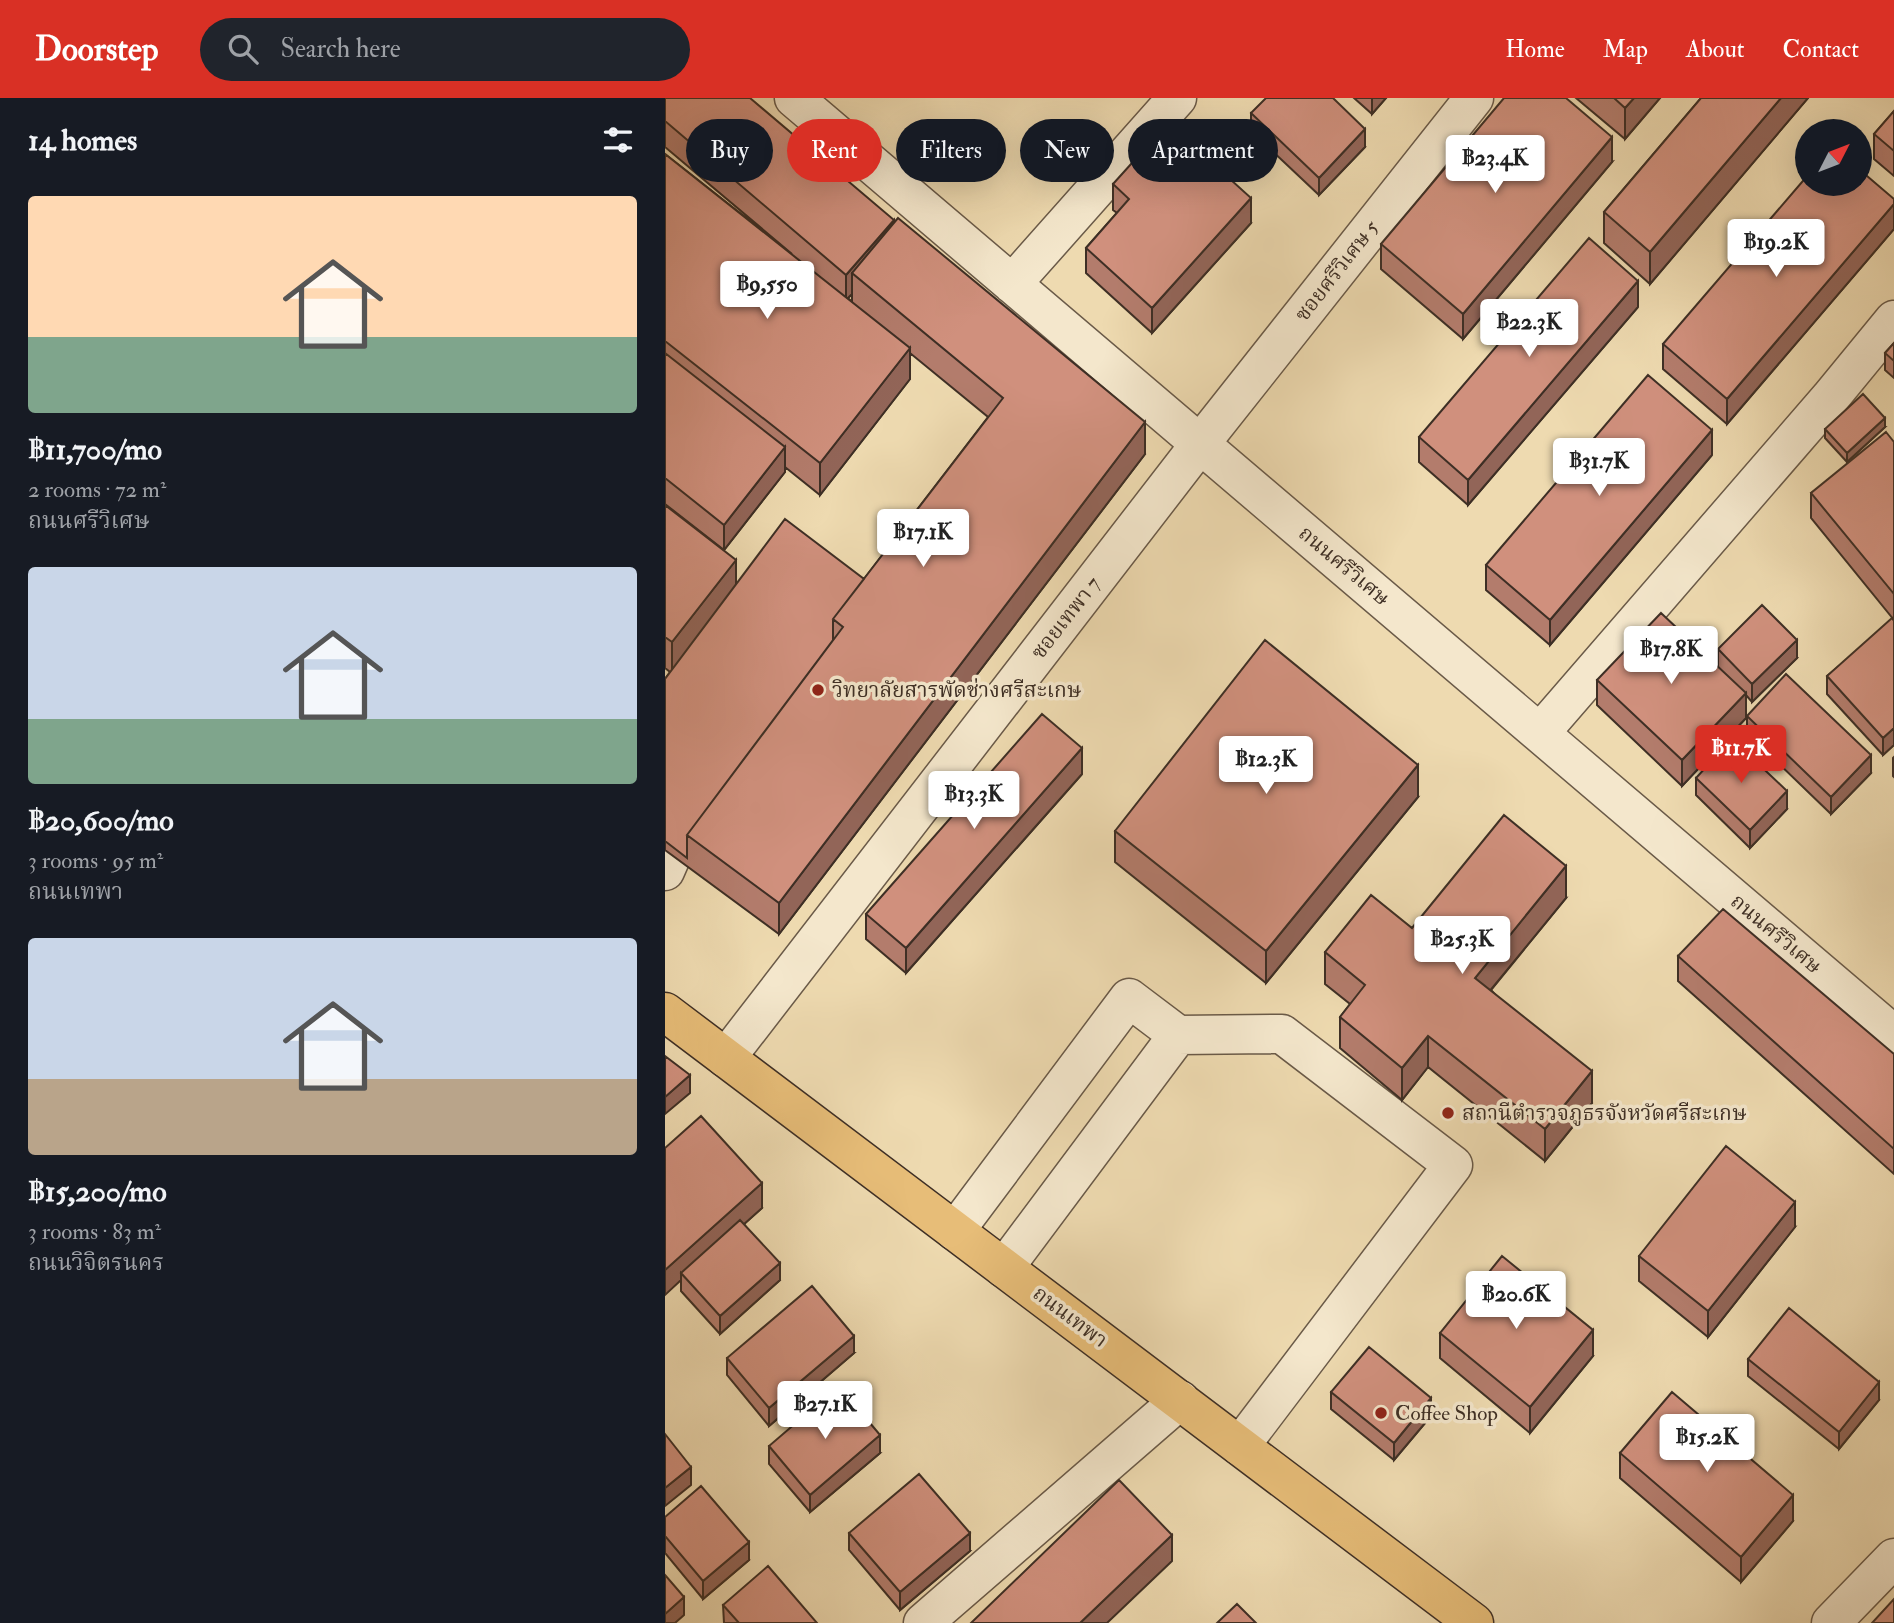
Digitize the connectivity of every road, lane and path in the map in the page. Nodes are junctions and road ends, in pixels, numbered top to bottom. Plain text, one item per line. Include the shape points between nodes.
1 (794, 98) edge
2 (1177, 98) edge
3 (1474, 98) edge
4 (1012, 284) junction
5 (1894, 320) edge
6 (1200, 444) junction
7 (1540, 733) junction
8 (665, 1012) edge
9 (1178, 1035) junction
10 (1894, 1035) edge
11 (726, 1058) junction
12 (955, 1231) junction
13 (1004, 1268) junction
14 (1180, 1400) junction
15 (1240, 1446) junction
16 (1894, 1558) edge
17 (923, 1623) edge
18 (1474, 1623) edge
19 (1831, 1623) edge

1 - 4 street, ถนนศรีวิเศษ
2 - 4 street
3 - 6 street, ซอยศรีวิเศษ 5
4 - 6 street, ถนนศรีวิเศษ
5 - 7 street
6 - 7 street, ถนนศรีวิเศษ
6 - 11 street, ซอยเทพา 7
7 - 10 street, ถนนศรีวิเศษ
8 - 11 main road, ถนนเทพา
9 - 12 street via 1129,998
9 - 13 street
9 - 15 street via 1282,1034 1453,1165
11 - 12 main road, ถนนเทพา
12 - 13 main road, ถนนเทพา
13 - 14 main road, ถนนเทพา
14 - 15 main road, ถนนเทพา
14 - 17 street
15 - 18 main road, ถนนเทพา
16 - 19 street

